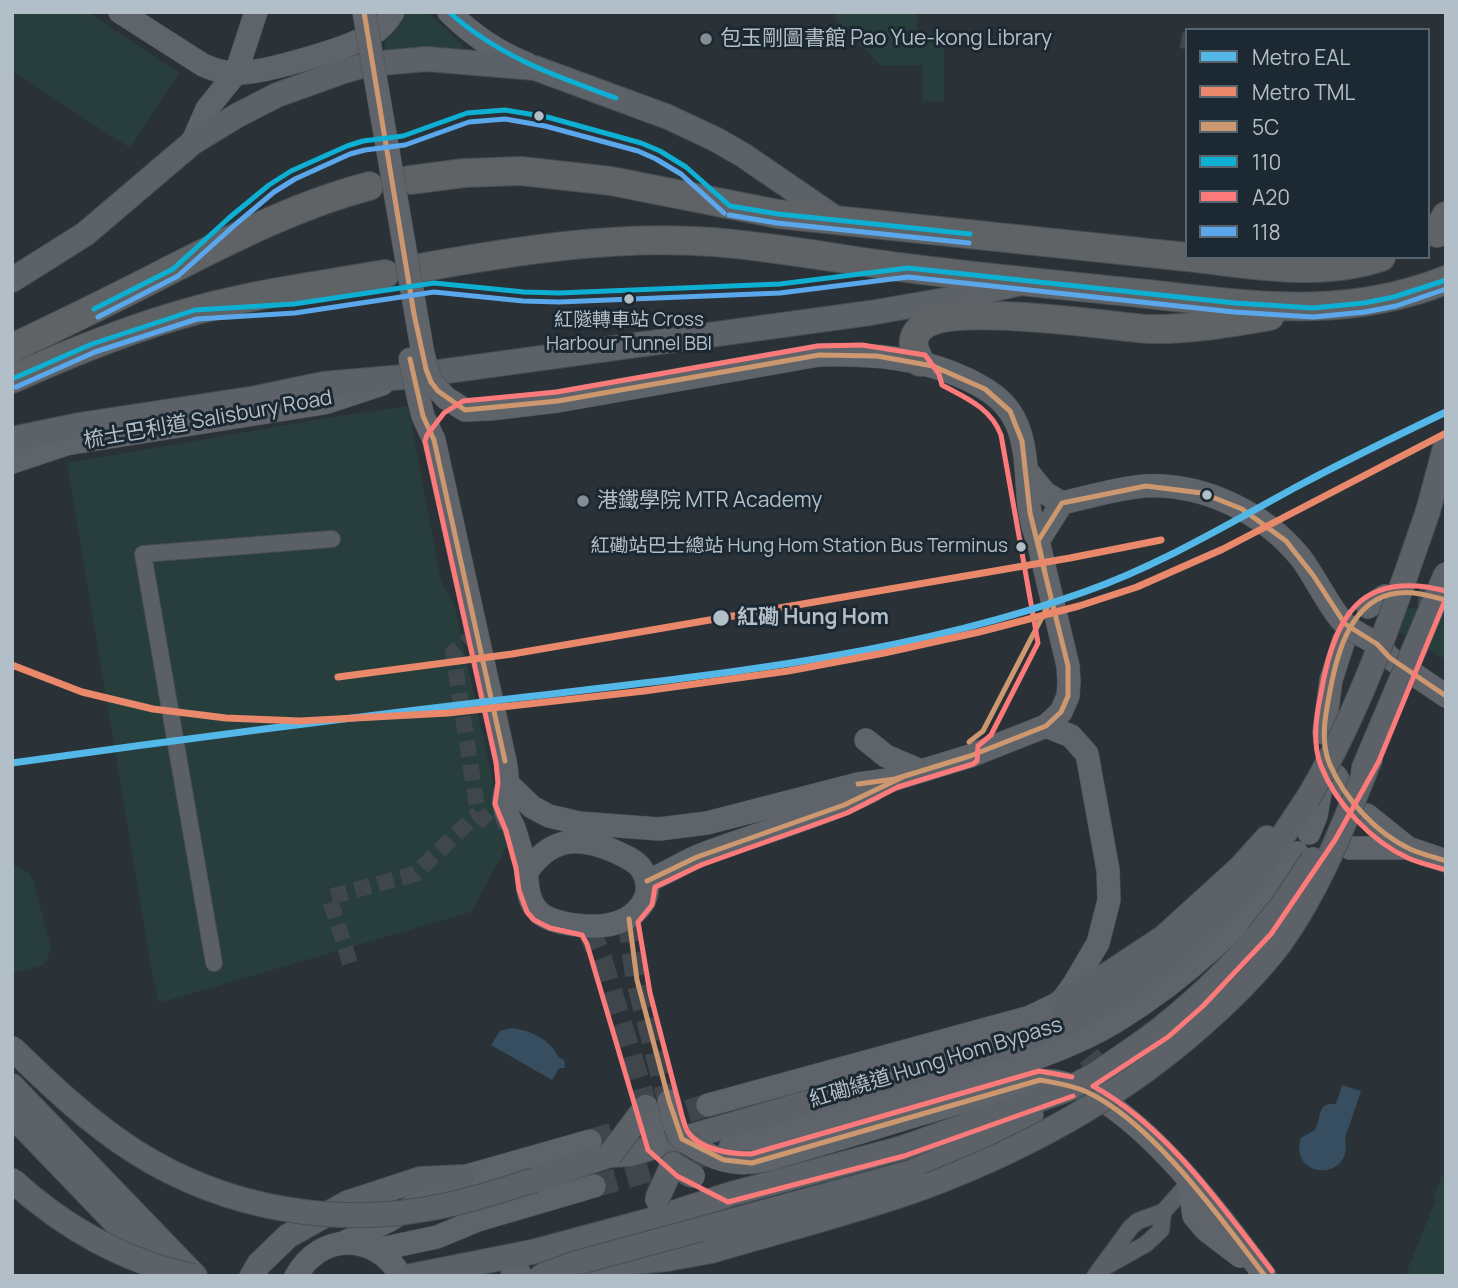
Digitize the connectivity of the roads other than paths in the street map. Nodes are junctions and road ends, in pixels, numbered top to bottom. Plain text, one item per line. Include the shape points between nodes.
1 (120, 12) edge
2 (256, 12) edge
3 (350, 12) edge
4 (365, 12) edge
5 (393, 12) edge
6 (449, 12) edge
7 (535, 68) junction
8 (236, 73) junction
9 (192, 143) junction
10 (410, 180) dead end
11 (369, 187) dead end
12 (835, 218) junction
13 (1185, 257) edge
14 (1209, 259) edge
15 (1371, 259) edge
16 (414, 269) dead end
17 (385, 274) dead end
18 (12, 280) edge
19 (1446, 280) edge
20 (1030, 281) junction
21 (1313, 308) junction
22 (12, 348) edge
23 (920, 362) junction
24 (402, 377) junction
25 (12, 379) edge
26 (466, 410) junction
27 (12, 439) edge
28 (434, 440) junction
29 (1446, 444) edge
30 (12, 462) edge
31 (1028, 472) junction
32 (1062, 503) junction
33 (332, 540) dead end
34 (1038, 541) junction
35 (1446, 574) edge
36 (1344, 640) dead end
37 (1377, 644) junction
38 (1446, 680) edge
39 (1446, 696) edge
40 (1046, 726) junction
41 (1324, 733) dead end
42 (866, 740) dead end
43 (1371, 757) junction
44 (921, 771) junction
45 (895, 779) junction
46 (508, 783) junction
47 (1326, 788) junction
48 (1367, 816) dead end
49 (1350, 848) dead end
50 (1408, 848) junction
51 (1446, 861) edge
52 (526, 873) junction
53 (647, 881) junction
54 (214, 963) dead end
55 (1061, 1002) junction
56 (12, 1048) edge
57 (12, 1086) edge
58 (1113, 1087) tunnel mouth
59 (1066, 1090) junction
60 (658, 1104) junction
61 (708, 1105) tunnel mouth
62 (12, 1115) edge
63 (1132, 1122) junction
64 (682, 1139) junction
65 (590, 1140) tunnel mouth
66 (730, 1148) tunnel mouth
67 (610, 1155) junction
68 (665, 1155) junction
69 (463, 1177) junction
70 (12, 1180) edge
71 (1189, 1183) joint
72 (594, 1186) tunnel mouth
73 (731, 1194) junction
74 (637, 1223) junction
75 (437, 1237) junction
76 (343, 1243) junction
77 (376, 1250) junction
78 (581, 1270) edge
79 (1098, 1273) edge
80 (524, 1275) edge
81 (167, 1276) edge
82 (194, 1276) edge
83 (251, 1276) edge
84 (296, 1276) edge
85 (401, 1276) edge
86 (409, 1276) edge

1 - 8 street via 203,65
2 - 8 street
3 - 28 street, bridge via 412,367 423,416
4 - 26 street, bridge via 423,354 431,382
5 - 8 street via 379,29 357,42 265,70
6 - 7 street via 502,54
7 - 9 main road via 427,59 370,64 277,95
7 - 12 main road via 692,127 743,155
8 - 9 street via 207,109
9 - 18 main road via 85,234
10 - 12 highway via 521,171 611,181 778,214
11 - 22 highway via 310,204 236,236
12 - 13 highway
14 - 15 highway via 1306,268
16 - 20 highway via 556,246 675,240
17 - 25 highway via 195,310 92,344
19 - 21 highway via 1394,297
20 - 21 highway
20 - 24 main road, 梳士巴利道 Salisbury Road via 870,313
21 - 23 highway via 1239,322 1148,329 1031,316 937,321 915,336
23 - 26 street via 862,354 819,355 558,401
23 - 31 street via 944,368 999,397 1018,427
24 - 27 main road, 梳士巴利道 Salisbury Road via 323,384
24 - 30 street, 梳士巴利道 Salisbury Road via 324,403 66,444
26 - 28 street via 450,419
28 - 46 street
29 - 47 main road, 紅磡繞道 Hung Hom Bypass, bridge via 1428,511 1371,670 1338,745
31 - 32 street via 1045,494
31 - 34 street via 1030,517
32 - 34 street
32 - 37 street, bridge via 1146,486 1202,493 1229,503 1286,541 1345,624
33 - 54 street via 143,555
34 - 40 street via 1069,682 1061,712
35 - 43 main road, bridge
36 - 41 street
37 - 38 street, bridge via 1394,647
37 - 39 street, bridge
40 - 44 street
40 - 55 street, 紅磡繞道 Hung Hom Bypass via 1071,736 1087,754 1110,884 1098,943
42 - 44 street via 886,756
43 - 59 main road, bridge via 1305,871 1231,967 1162,1030
43 - 78 main road, bridge via 1321,874 1281,941 1246,983 1167,1054 1109,1097 1032,1141 895,1196 711,1251
44 - 45 street
45 - 46 street via 858,784 707,823 659,829 549,816 531,807
45 - 53 street via 844,805 697,857
46 - 52 street via 504,803
47 - 55 main road via 1164,937
47 - 64 main road, 紅磡繞道 Hung Hom Bypass via 1255,878 1181,951 1134,986 1074,1020 1010,1044
47 - 66 street via 1303,843 1251,912 1167,986 1083,1048
48 - 50 street
49 - 50 street
50 - 51 street
52 - 53 street via 550,847 584,841 625,856 639,866
52 - 53 street via 539,913 588,927 629,919 644,901
55 - 61 street, 紅磡繞道 Hung Hom Bypass via 1030,1017
56 - 67 main road, bridge via 83,1113 152,1162 218,1193 277,1208 354,1215 446,1205
57 - 82 main road
58 - 63 street
59 - 73 main road via 901,1148
59 - 80 main road, bridge via 1024,1119 912,1172
60 - 64 street, bridge
60 - 67 main road, bridge
60 - 68 street, bridge
62 - 81 main road, bridge
63 - 64 street, bridge via 1090,1094 1040,1080 766,1160 739,1164 715,1159
63 - 71 street
64 - 68 main road
65 - 69 street
67 - 68 main road
68 - 73 main road, bridge via 692,1177
68 - 74 main road, bridge via 657,1199
69 - 76 street
69 - 83 main road via 420,1179 347,1203 288,1236
70 - 82 main road, bridge via 86,1236 141,1261
71 - 79 street via 1163,1212 1161,1230
72 - 75 street via 478,1220
73 - 74 main road
74 - 86 main road via 532,1252
75 - 77 street
75 - 86 street
76 - 77 street
76 - 84 street via 308,1258
77 - 85 street

